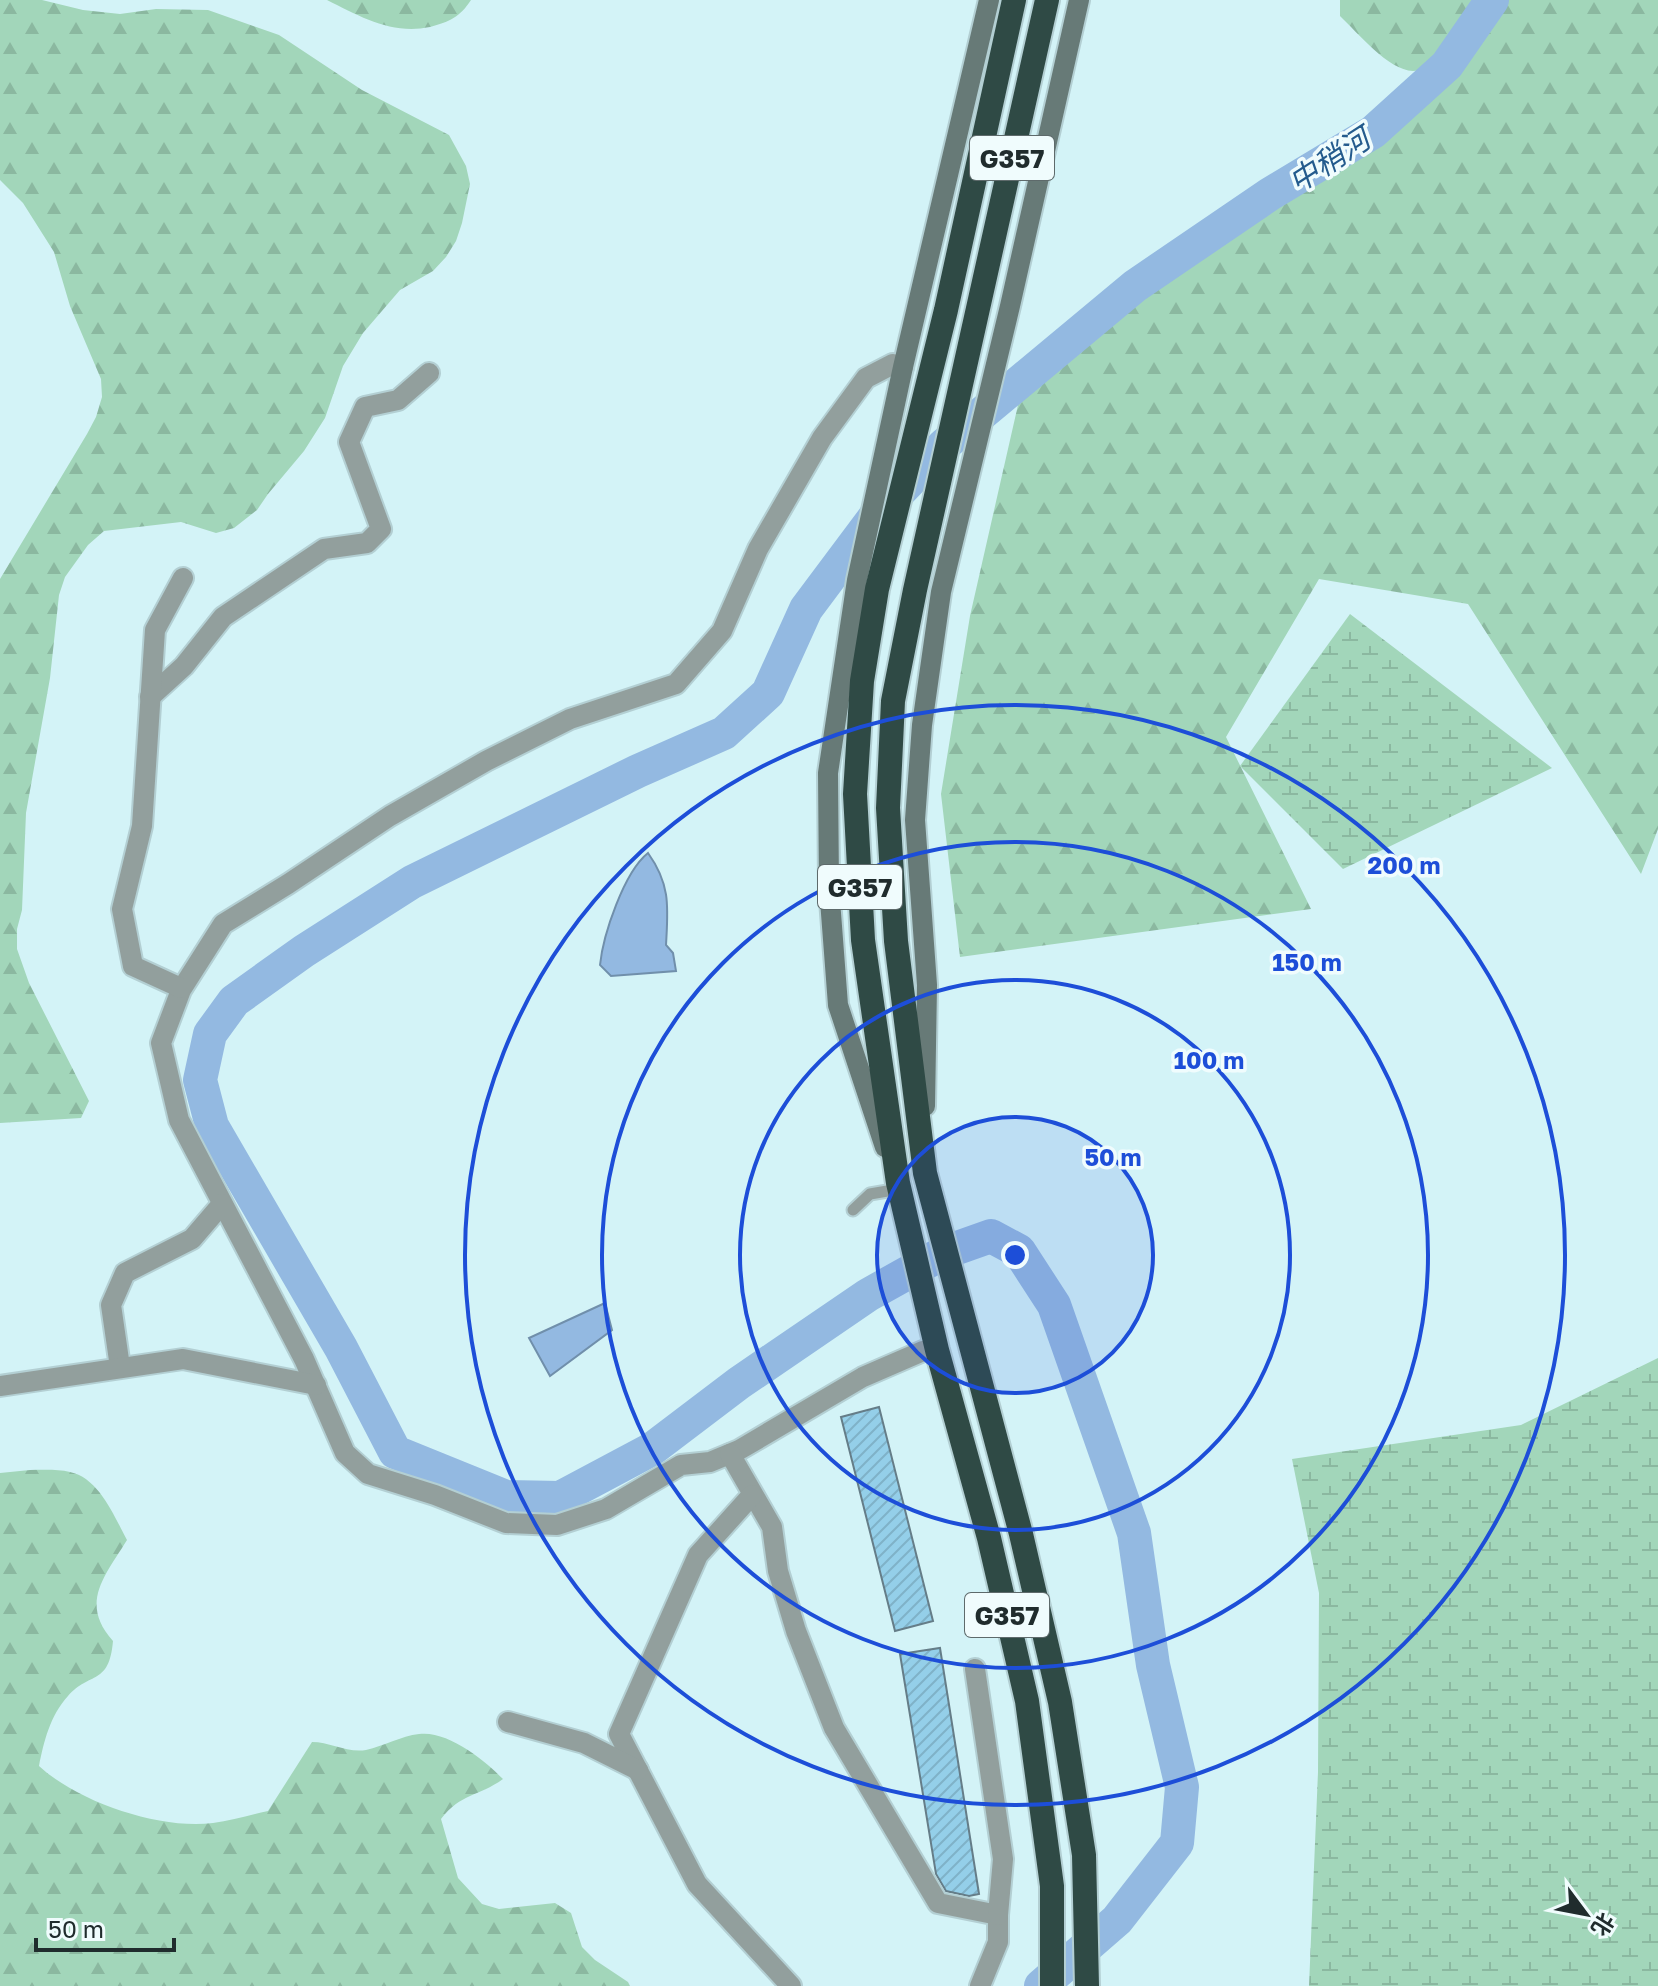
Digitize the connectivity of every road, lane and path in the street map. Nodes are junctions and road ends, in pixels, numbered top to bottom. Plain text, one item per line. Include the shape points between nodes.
1 (989, 0) edge
2 (1014, 0) edge
3 (1047, 0) edge
4 (1079, 0) edge
5 (903, 367) junction
6 (429, 373) dead end
7 (183, 578) dead end
8 (867, 584) junction
9 (150, 697) junction
10 (181, 988) junction
11 (925, 1173) junction
12 (898, 1186) junction
13 (222, 1204) junction
14 (853, 1210) dead end
15 (937, 1350) junction
16 (120, 1367) junction
17 (316, 1385) junction
18 (0, 1386) edge
19 (730, 1454) junction
20 (752, 1495) junction
21 (975, 1669) dead end
22 (508, 1722) dead end
23 (638, 1770) junction
24 (998, 1915) junction
25 (791, 1986) edge
26 (980, 1986) edge
27 (1052, 1986) edge
28 (1087, 1986) edge

1 - 5 street
2 - 8 highway, G357 via 946,310
3 - 11 highway, G357 via 893,701 888,808 896,941
4 - 11 street via 962,504 922,725 915,820 927,985
5 - 8 street
5 - 10 street via 893,364 866,378 822,438 758,549 722,631 676,684 570,719 390,816 223,924
6 - 9 street via 398,400 365,407 349,442 381,529 367,543 324,549 223,617 184,666
7 - 9 street via 155,630
8 - 12 highway, G357 via 855,794 863,940
8 - 12 street via 828,773 829,887 838,1005
9 - 10 street via 142,826 122,909 133,966
10 - 13 street via 161,1043 179,1120
11 - 28 highway, G357 via 1056,1687 1084,1855
12 - 14 lane via 870,1194
12 - 15 highway, G357
13 - 16 street via 192,1239 125,1273 111,1305
13 - 17 street
15 - 19 street via 863,1377
15 - 27 highway, G357 via 1027,1701 1052,1886
16 - 17 street via 183,1359
16 - 18 street
17 - 19 street via 345,1453 368,1474 506,1523 557,1525 606,1509 681,1465
19 - 20 street
20 - 23 street via 698,1555 619,1734
20 - 24 street via 772,1527 778,1571 834,1728 938,1903
21 - 24 street via 1003,1859
22 - 23 street via 584,1743
23 - 25 street via 697,1884
24 - 26 street via 998,1942

